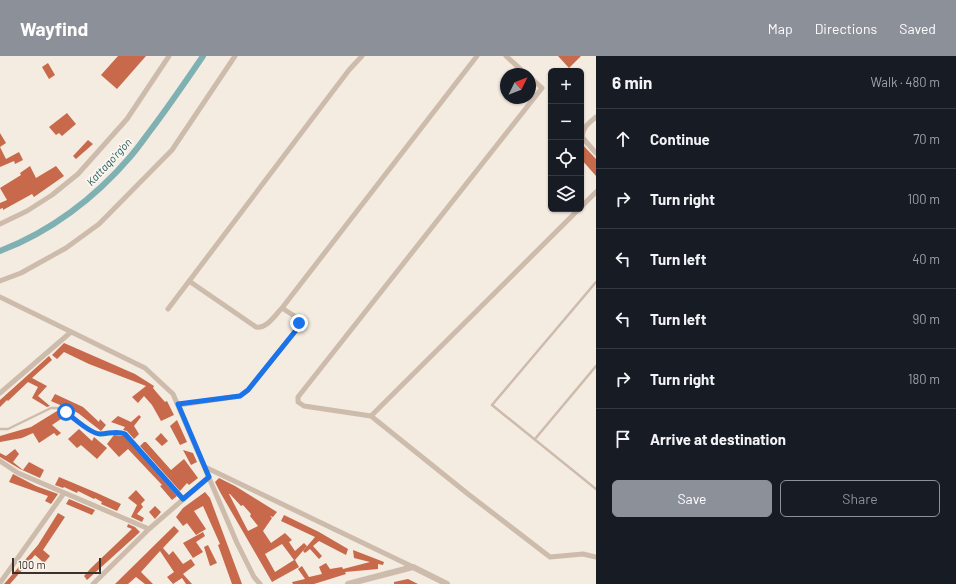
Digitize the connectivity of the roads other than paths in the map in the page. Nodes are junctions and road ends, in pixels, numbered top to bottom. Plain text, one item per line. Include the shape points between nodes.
1 (169, 56) edge
2 (235, 56) edge
3 (362, 56) edge
4 (477, 56) edge
5 (506, 56) edge
6 (519, 68) edge
7 (536, 82) edge
8 (536, 96) edge
9 (529, 104) edge
10 (596, 117) edge
11 (596, 152) edge
12 (596, 192) edge
13 (584, 203) edge
14 (575, 212) edge
15 (0, 224) edge
16 (0, 281) edge
17 (189, 281) junction
18 (596, 282) edge
19 (0, 297) edge
20 (282, 308) junction
21 (168, 309) dead end
22 (71, 332) junction
23 (596, 366) edge
24 (0, 394) edge
25 (178, 404) junction
26 (371, 416) junction
27 (0, 429) edge
28 (535, 439) junction
29 (0, 461) edge
30 (205, 467) junction
31 (209, 477) junction
32 (596, 489) edge
33 (64, 493) junction
34 (183, 499) junction
35 (149, 529) junction
36 (596, 557) edge
37 (413, 567) junction
38 (0, 582) edge
39 (93, 584) edge
40 (260, 584) edge
41 (348, 584) edge
42 (447, 584) edge

1 - 15 street via 126,119 78,174 52,195
2 - 16 street via 172,150 99,224 66,248 21,273
3 - 17 street
4 - 20 street
5 - 6 street
7 - 8 street via 542,88
9 - 26 street via 298,397 298,402 304,406
10 - 11 street via 586,125 582,137
12 - 13 street
14 - 26 street
17 - 20 street via 256,327 266,325
17 - 21 street
18 - 28 lane via 492,405
19 - 22 street
20 - 25 street via 296,317 299,323 297,329 248,390 240,396
22 - 24 street
22 - 25 street via 145,368 173,394
23 - 28 lane
25 - 30 street
26 - 36 street via 550,557 583,554
27 - 34 lane via 8,429 51,408 58,408 92,431 100,434 119,431 125,434
28 - 32 lane
29 - 33 street via 18,473
30 - 31 street
30 - 37 street
31 - 34 street
31 - 40 street via 237,543
33 - 35 street
33 - 38 street
34 - 35 street
35 - 39 street
37 - 41 street
37 - 42 street

